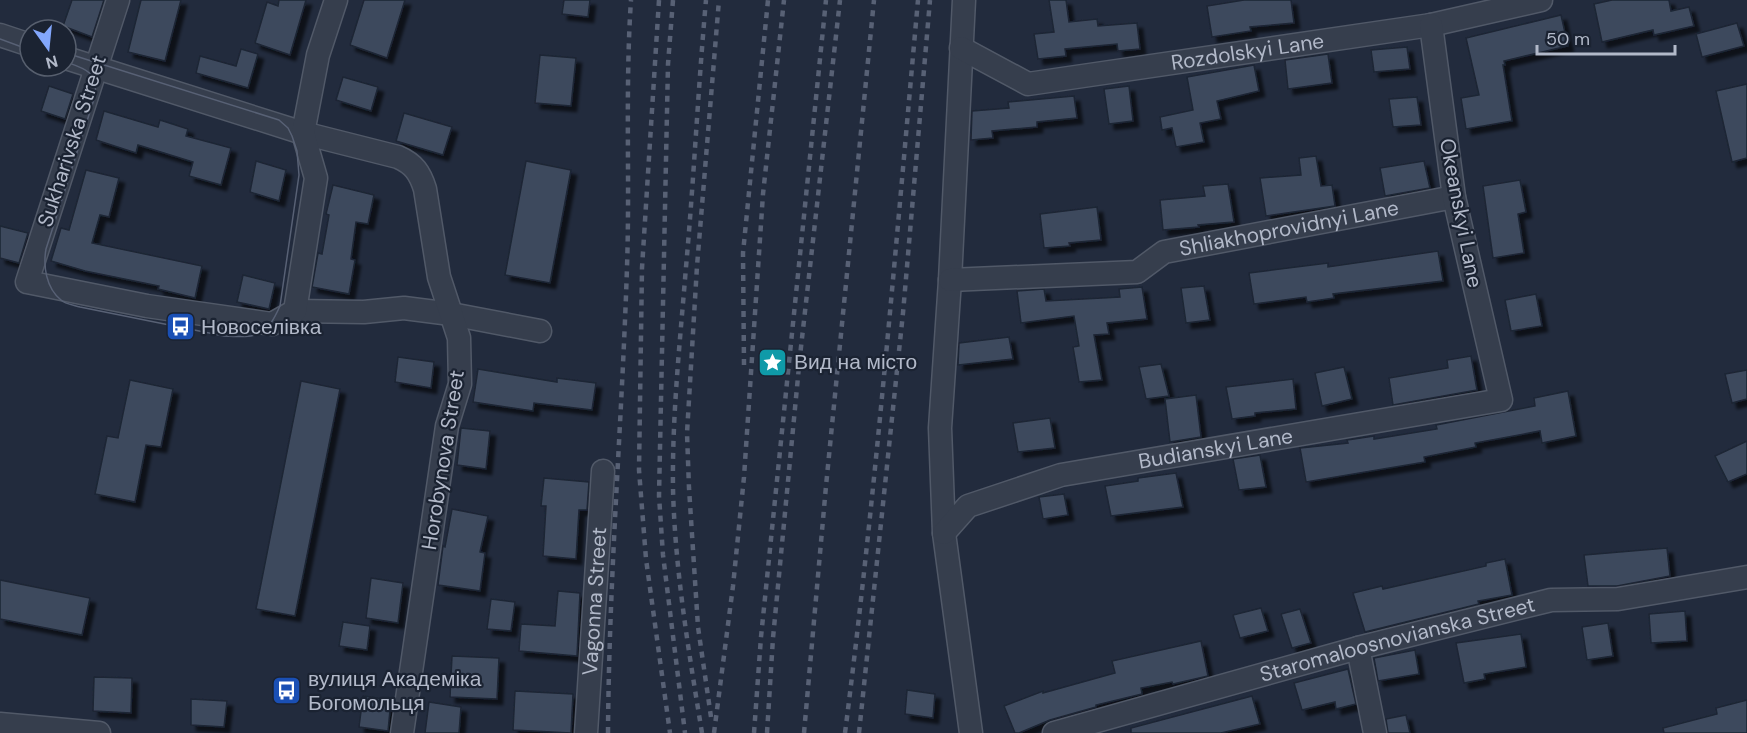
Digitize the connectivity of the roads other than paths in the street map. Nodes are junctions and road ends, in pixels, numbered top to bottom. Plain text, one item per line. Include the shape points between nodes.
1 (118, 0) edge
2 (336, 0) edge
3 (964, 0) edge
4 (1541, 0) edge
5 (1431, 25) junction
6 (0, 35) edge
7 (18, 41) edge
8 (961, 48) junction
9 (78, 62) edge
10 (95, 68) junction
11 (303, 133) junction
12 (1454, 197) junction
13 (950, 280) junction
14 (295, 311) junction
15 (451, 314) junction
16 (540, 331) dead end
17 (1501, 400) joint
18 (603, 471) dead end
19 (944, 533) junction
20 (1747, 577) edge
21 (1358, 648) junction
22 (0, 724) edge
23 (99, 733) edge
24 (402, 733) edge
25 (586, 733) edge
26 (971, 733) edge
27 (1054, 733) edge
28 (1375, 733) edge

1 - 10 street, Sukharivska Street
2 - 11 street via 318,55
3 - 8 street
4 - 5 street, Rozdolskyi Lane
5 - 8 street, Rozdolskyi Lane via 1028,84
5 - 12 street, Okeanskyi Lane
6 - 7 street
8 - 13 street
9 - 10 street, Horobynova Street
10 - 11 street, Horobynova Street
10 - 14 street, Sukharivska Street via 27,282 147,306 272,324
11 - 14 street via 316,178
11 - 15 street, Horobynova Street via 398,158 417,169 425,189 438,277
12 - 13 street, Shliakhoprovidnyi Lane via 1164,252 1137,272
12 - 17 street, Okeanskyi Lane
13 - 19 street via 940,428
14 - 15 street via 405,308
15 - 16 street
15 - 24 street, Horobynova Street via 459,338 460,384 447,426
17 - 19 street, Budianskyi Lane via 1062,475 968,506
18 - 25 street, Vagonna Street
19 - 26 street
20 - 21 street, Staromaloosnovianska Street via 1618,599 1551,600
21 - 27 street, Staromaloosnovianska Street
21 - 28 street
22 - 23 street

